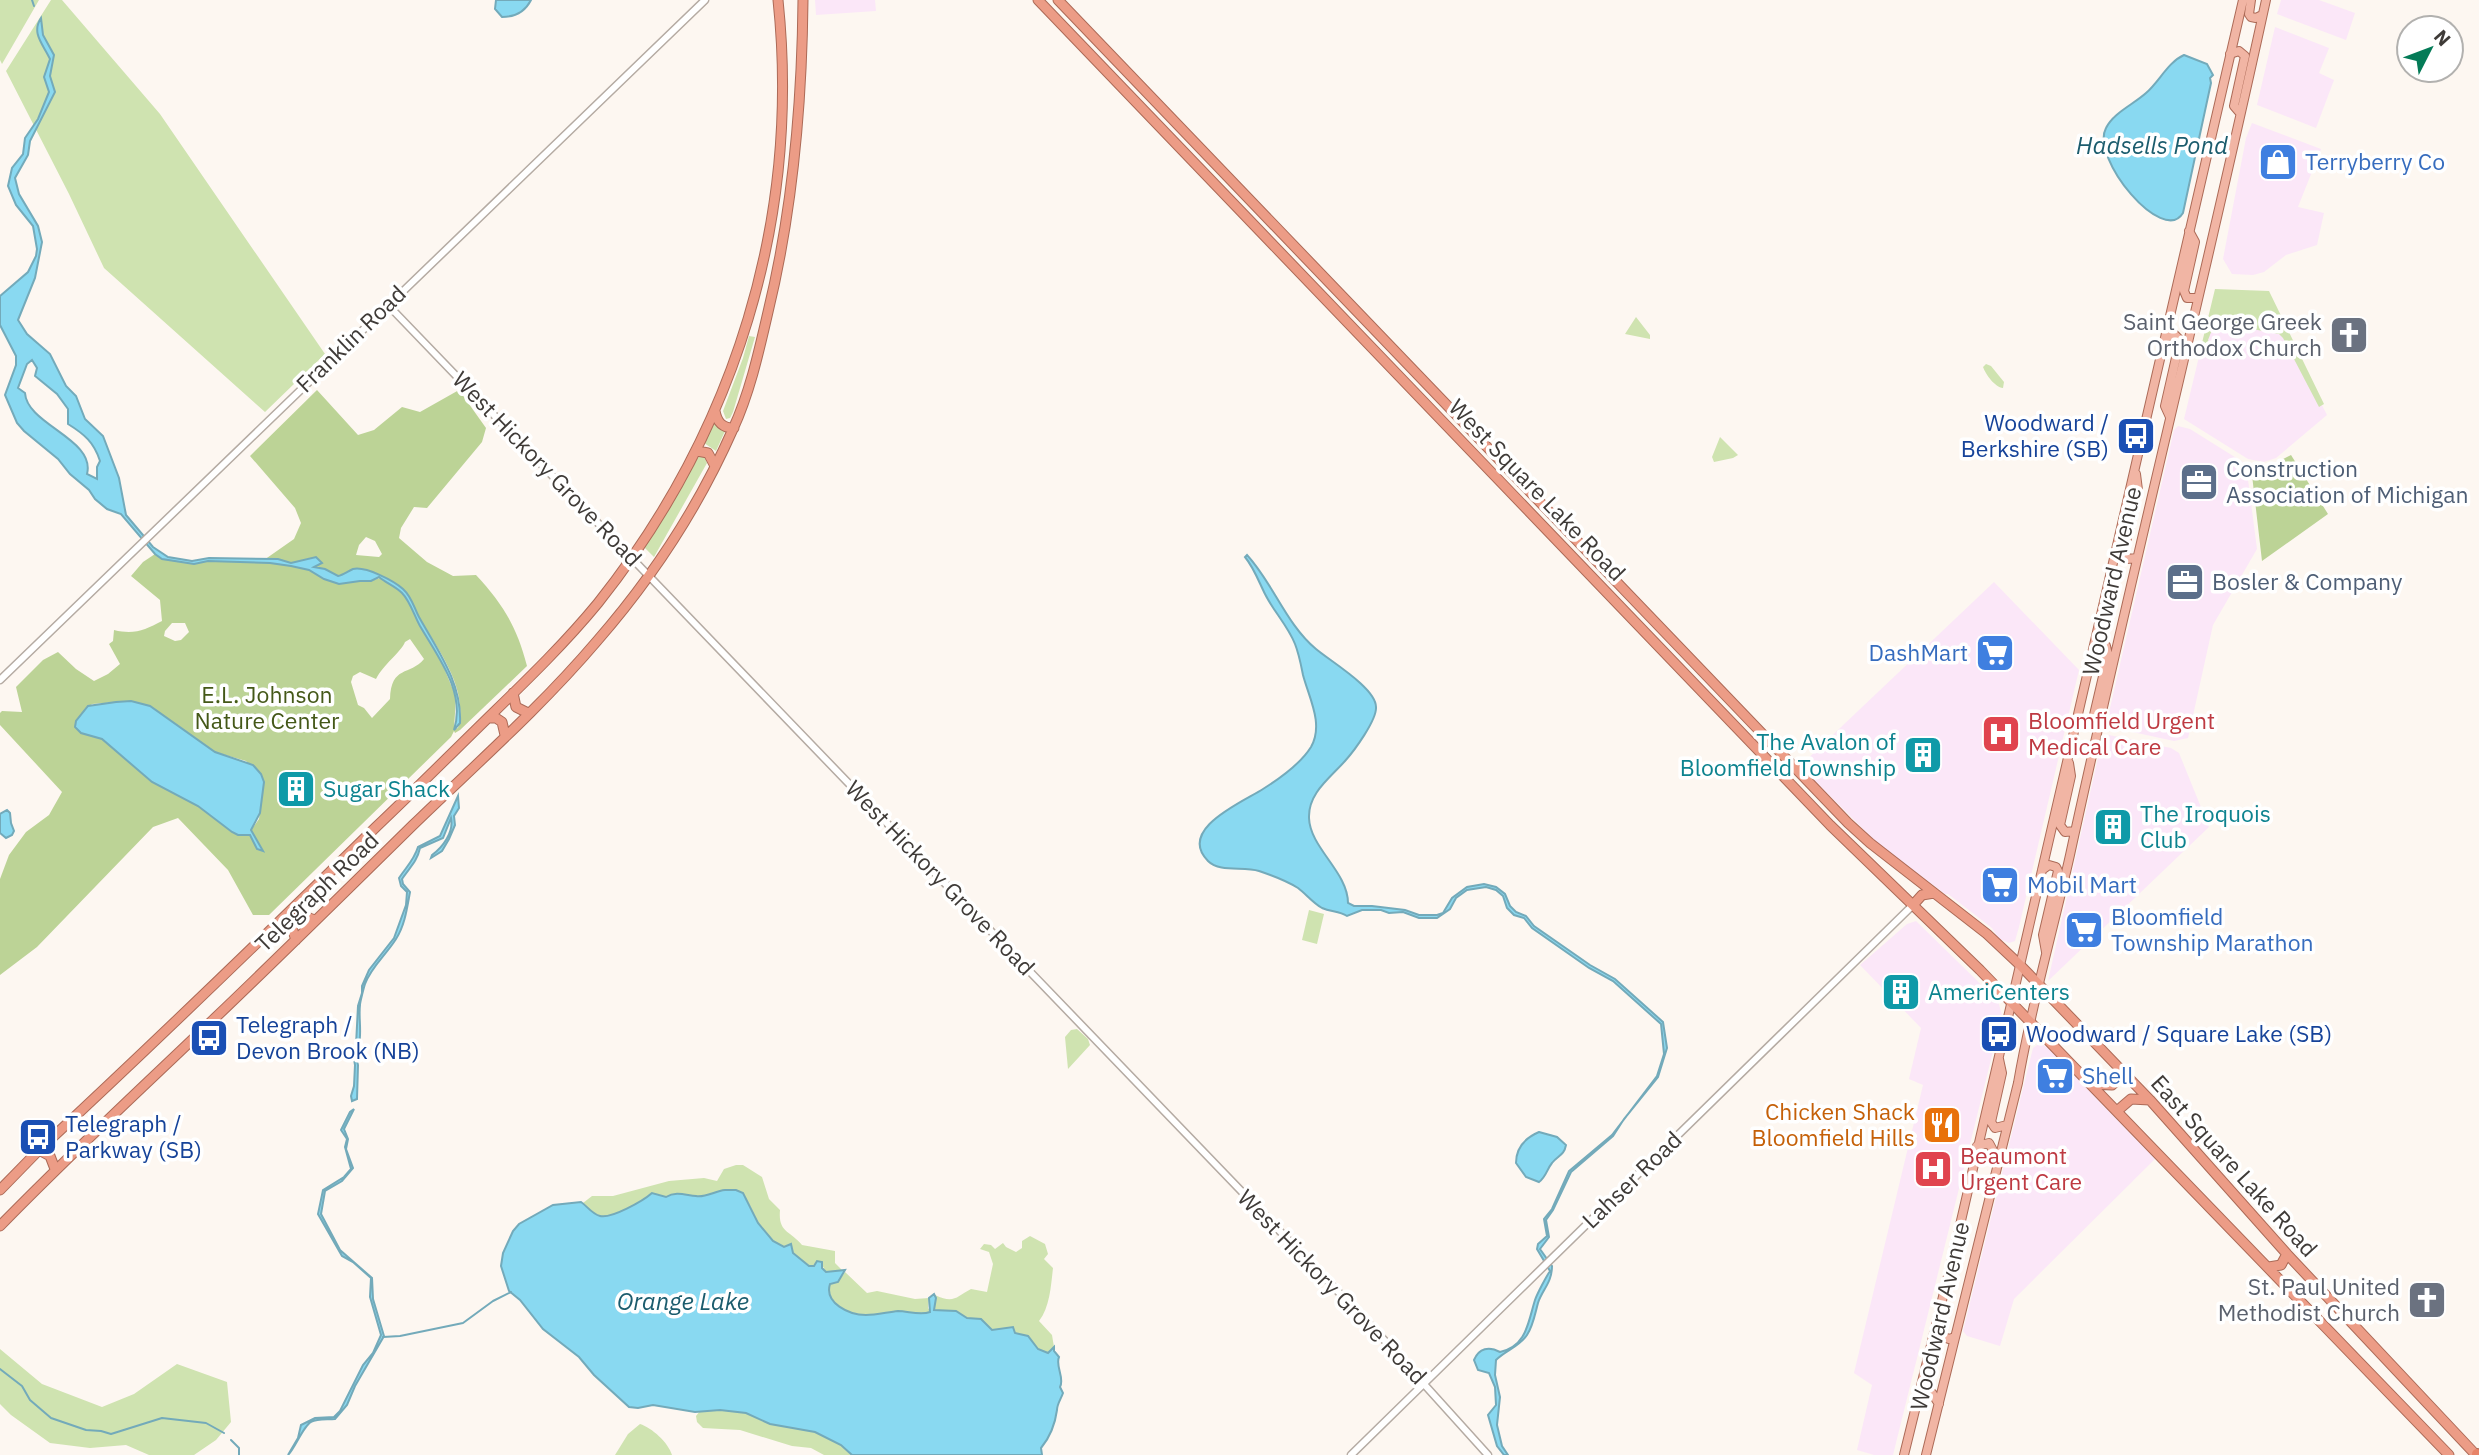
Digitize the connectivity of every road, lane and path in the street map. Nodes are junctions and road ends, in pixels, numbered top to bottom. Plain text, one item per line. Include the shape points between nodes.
1 (705, 0) edge
2 (778, 0) edge
3 (803, 0) edge
4 (1038, 0) edge
5 (1058, 0) edge
6 (2243, 0) edge
7 (2251, 0) edge
8 (2266, 0) edge
9 (2263, 15) junction
10 (2230, 54) junction
11 (2240, 113) junction
12 (2189, 231) junction
13 (2197, 298) junction
14 (387, 304) junction
15 (2165, 338) junction
16 (715, 411) junction
17 (2170, 417) junction
18 (734, 428) junction
19 (697, 451) junction
20 (2136, 464) junction
21 (715, 466) junction
22 (631, 558) junction
23 (2137, 558) junction
24 (650, 576) junction
25 (2094, 645) junction
26 (0, 680) edge
27 (513, 693) junction
28 (528, 713) junction
29 (488, 718) junction
30 (2098, 728) junction
31 (505, 735) junction
32 (2068, 757) junction
33 (2075, 831) junction
34 (2042, 870) junction
35 (1934, 893) junction
36 (301, 902) junction
37 (1913, 905) junction
38 (316, 920) junction
39 (279, 923) junction
40 (296, 940) junction
41 (2047, 955) junction
42 (2020, 965) junction
43 (2039, 985) junction
44 (2011, 1002) junction
45 (2030, 1021) junction
46 (1998, 1056) junction
47 (2124, 1073) junction
48 (2090, 1083) junction
49 (2150, 1100) junction
50 (2117, 1111) junction
51 (2007, 1125) junction
52 (1977, 1146) junction
53 (39, 1150) junction
54 (1997, 1158) junction
55 (55, 1169) junction
56 (0, 1190) edge
57 (0, 1226) edge
58 (2287, 1254) junction
59 (2269, 1267) junction
60 (2316, 1285) junction
61 (2297, 1296) junction
62 (1937, 1323) junction
63 (1955, 1337) junction
64 (1425, 1383) junction
65 (1919, 1391) junction
66 (1939, 1404) junction
67 (1351, 1455) edge
68 (1488, 1455) edge
69 (1904, 1455) edge
70 (1926, 1455) edge
71 (2449, 1455) edge
72 (2477, 1455) edge

1 - 14 street, Franklin Road
2 - 16 highway, Telegraph Road via 784,77 773,215 750,315
3 - 18 highway, Telegraph Road via 798,128 786,230 760,349
4 - 37 highway, West Square Lake Road via 1830,825
5 - 35 highway, West Square Lake Road via 1836,811
6 - 10 main road, Woodward Avenue
7 - 9 main road via 2251,17
8 - 9 main road, Woodward Avenue
9 - 11 main road, Woodward Avenue
10 - 11 main road via 2239,51 2245,57 2234,106
10 - 12 main road, Woodward Avenue
11 - 13 main road, Woodward Avenue
12 - 13 main road via 2195,243 2184,291 2187,298
12 - 15 main road, Woodward Avenue
13 - 17 main road, Woodward Avenue
14 - 22 street, West Hickory Grove Road
14 - 26 street, Franklin Road
15 - 17 main road via 2174,334 2180,340 2165,406
15 - 20 main road, Woodward Avenue
16 - 18 highway via 719,422
16 - 19 highway, Telegraph Road
17 - 23 main road, Woodward Avenue
18 - 21 highway, Telegraph Road
19 - 21 highway via 708,453
19 - 22 highway, Telegraph Road
20 - 23 main road via 2137,490 2124,551 2127,559
20 - 25 main road, Woodward Avenue
21 - 24 highway, Telegraph Road
22 - 24 street, West Hickory Grove Road
22 - 27 highway, Telegraph Road via 578,627
23 - 30 main road, Woodward Avenue
24 - 28 highway, Telegraph Road via 597,642
24 - 64 street, West Hickory Grove Road
25 - 30 main road via 2106,646 2108,654 2094,715
25 - 32 main road, Woodward Avenue
27 - 28 highway via 516,707
27 - 29 highway, Telegraph Road
28 - 31 highway, Telegraph Road
29 - 31 highway via 502,722
29 - 36 highway, Telegraph Road
30 - 33 main road, Woodward Avenue
31 - 38 highway, Telegraph Road
32 - 33 main road via 2071,776 2060,825 2065,832
32 - 34 main road, Woodward Avenue
33 - 41 main road, Woodward Avenue
34 - 41 main road via 2049,865 2058,872 2043,934
34 - 42 main road, Woodward Avenue
35 - 37 highway via 1922,895
35 - 42 highway, West Square Lake Road
36 - 38 highway via 304,914
36 - 39 highway, Telegraph Road
37 - 44 highway, West Square Lake Road
37 - 64 street, Lahser Road
38 - 40 highway, Telegraph Road
39 - 40 highway via 292,928
39 - 53 highway, Telegraph Road
40 - 55 highway, Telegraph Road
41 - 43 main road, Woodward Avenue
42 - 43 highway, East Square Lake Road
42 - 44 main road, Woodward Avenue
43 - 45 main road, Woodward Avenue
43 - 47 highway, East Square Lake Road
44 - 45 highway, East Square Lake Road
44 - 46 main road, Woodward Avenue
45 - 48 highway, East Square Lake Road
45 - 51 main road, Woodward Avenue
46 - 51 main road via 2002,1073 1990,1122 1995,1128
46 - 52 main road, Woodward Avenue
47 - 48 highway via 2112,1085
47 - 49 highway, East Square Lake Road
48 - 50 highway, East Square Lake Road
49 - 50 highway via 2128,1101
49 - 58 highway, East Square Lake Road
50 - 59 highway, East Square Lake Road
51 - 54 main road, Woodward Avenue
52 - 54 main road via 1989,1143
52 - 62 main road, Woodward Avenue
53 - 55 highway via 50,1156
53 - 56 highway, Telegraph Road
54 - 63 main road, Woodward Avenue
55 - 57 highway, Telegraph Road
58 - 59 highway via 2281,1265
58 - 60 highway, East Square Lake Road
59 - 61 highway, East Square Lake Road
60 - 61 highway via 2301,1286
60 - 72 highway, East Square Lake Road
61 - 71 highway, East Square Lake Road
62 - 63 main road via 1941,1336
62 - 65 main road, Woodward Avenue
63 - 66 main road, Woodward Avenue
64 - 67 street, Lahser Road
64 - 68 street, West Hickory Grove Road
65 - 66 main road via 1932,1392
65 - 69 main road, Woodward Avenue
66 - 70 main road, Woodward Avenue

